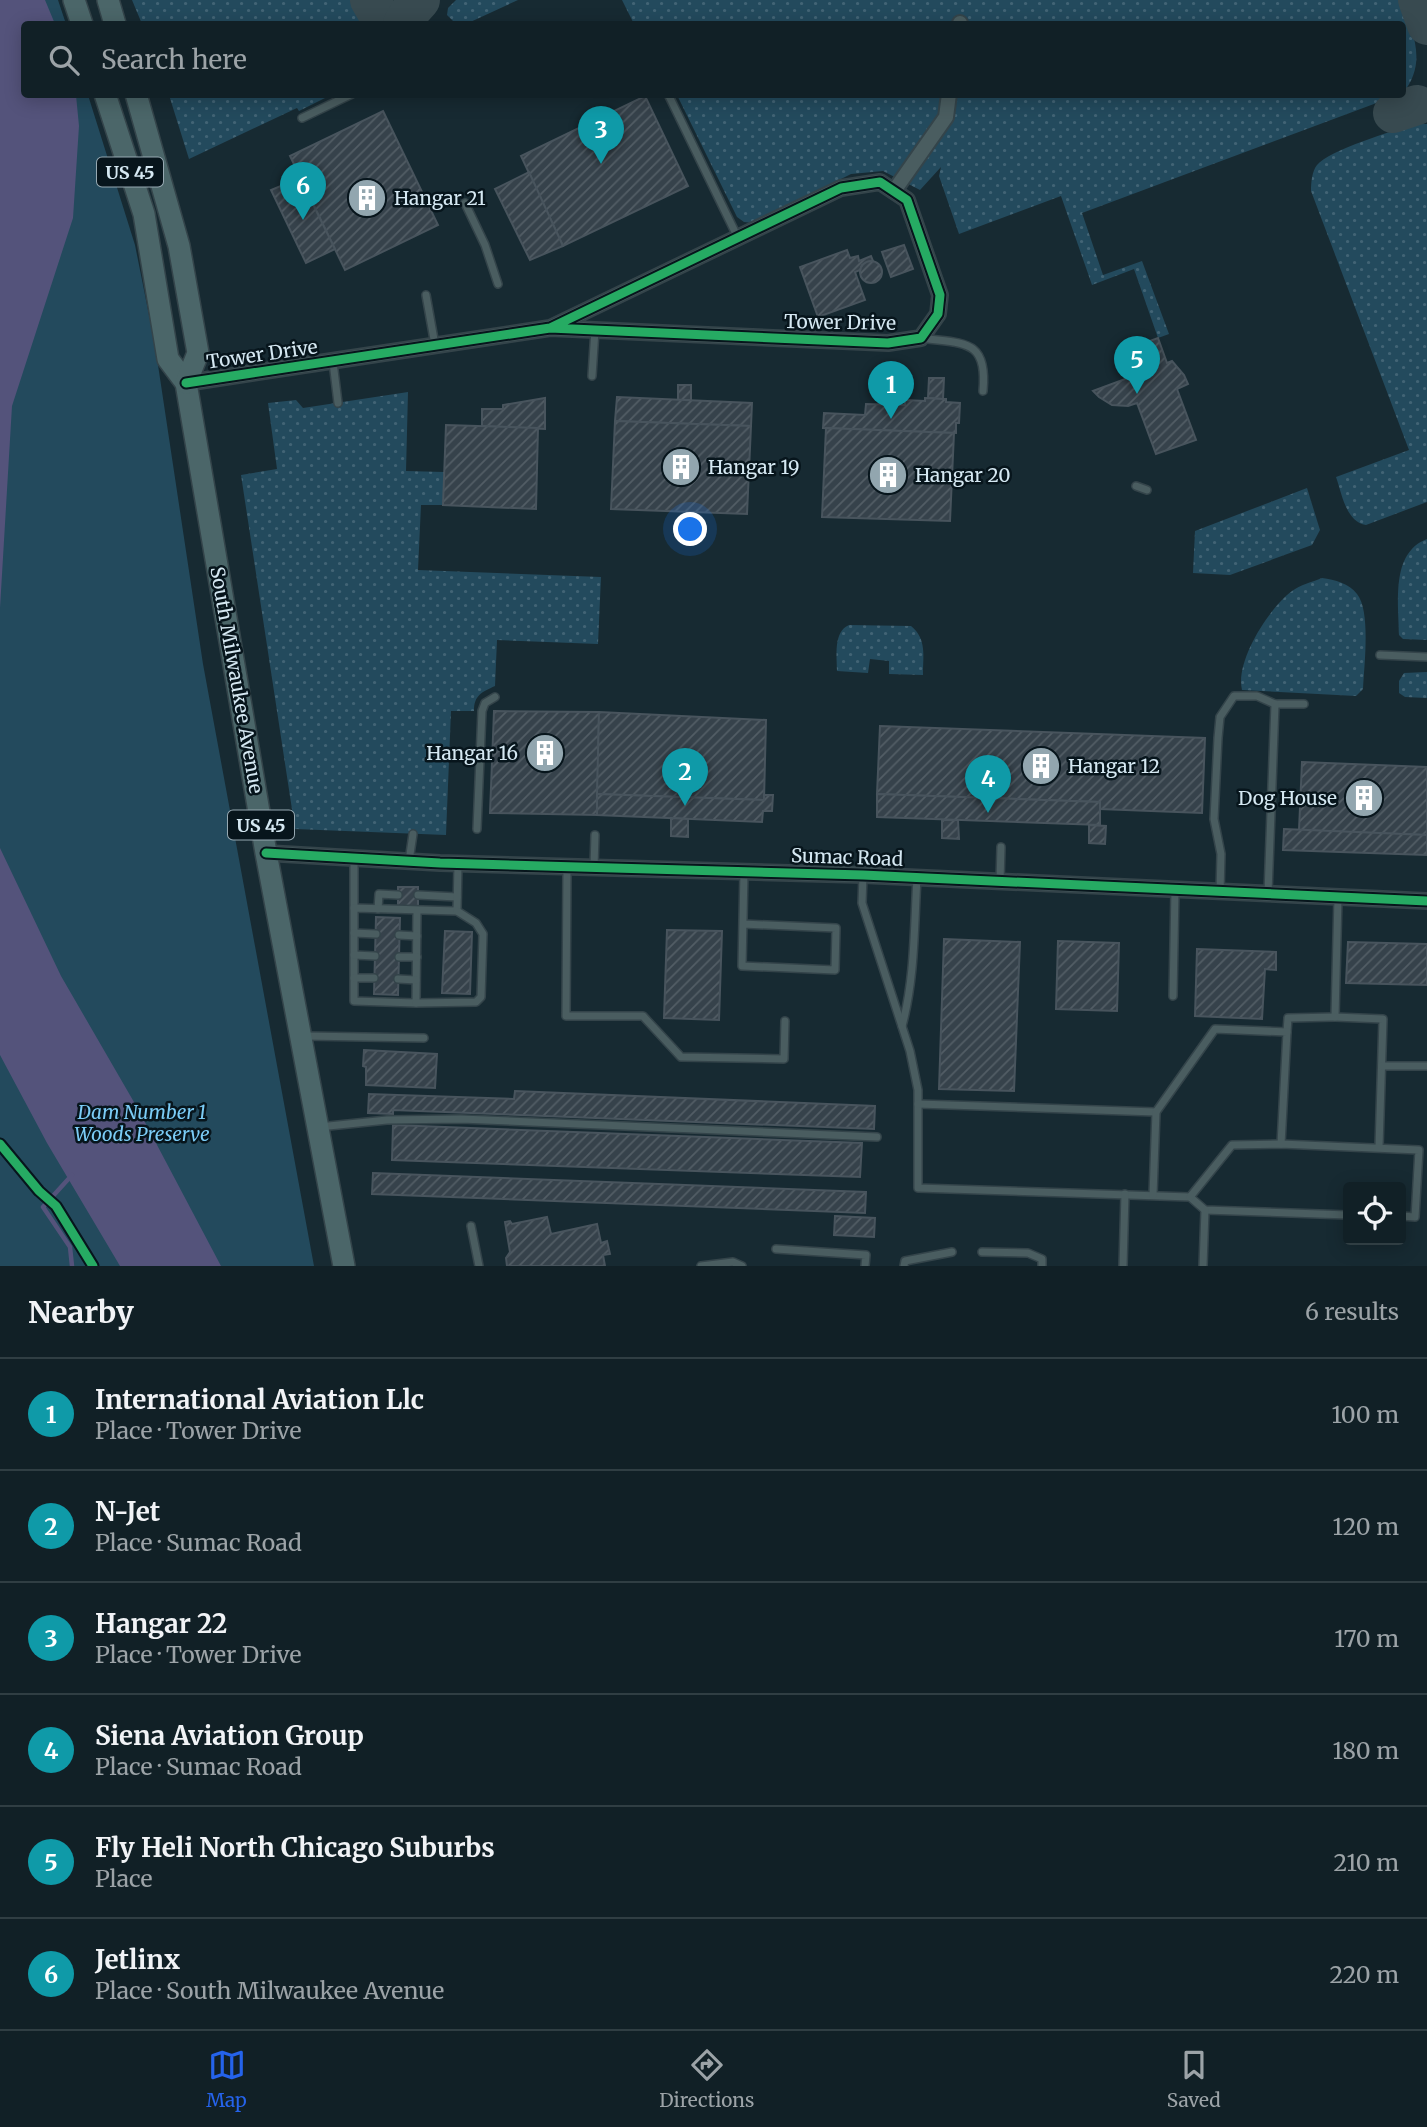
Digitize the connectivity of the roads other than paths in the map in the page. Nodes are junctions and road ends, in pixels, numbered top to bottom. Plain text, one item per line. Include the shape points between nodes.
1 (74, 0) edge
2 (108, 0) edge
3 (81, 21) edge
4 (114, 21) edge
5 (106, 98) edge
6 (137, 98) edge
7 (344, 98) edge
8 (670, 98) edge
9 (948, 98) edge
10 (302, 118) dead end
11 (894, 191) junction
12 (465, 203) dead end
13 (738, 238) junction
14 (498, 284) dead end
15 (426, 295) dead end
16 (550, 328) junction
17 (595, 330) junction
18 (921, 338) junction
19 (435, 346) junction
20 (333, 362) junction
21 (592, 376) dead end
22 (186, 383) junction
23 (984, 391) dead end
24 (338, 403) dead end
25 (1136, 486) dead end
26 (1147, 490) dead end
27 (1380, 655) dead end
28 (1427, 657) edge
29 (495, 697) dead end
30 (1275, 704) junction
31 (1304, 704) dead end
32 (477, 830) dead end
33 (413, 834) dead end
34 (594, 835) dead end
35 (1002, 846) dead end
36 (266, 853) junction
37 (355, 858) junction
38 (409, 861) junction
39 (458, 863) junction
40 (567, 866) junction
41 (594, 867) junction
42 (744, 871) junction
43 (863, 875) junction
44 (917, 877) junction
45 (1000, 881) junction
46 (1175, 890) junction
47 (1220, 892) junction
48 (1268, 894) junction
49 (398, 895) dead end
50 (418, 895) dead end
51 (457, 897) junction
52 (1338, 897) junction
53 (1427, 901) edge
54 (354, 908) junction
55 (379, 909) junction
56 (417, 910) junction
57 (457, 911) junction
58 (743, 924) junction
59 (354, 933) junction
60 (376, 934) dead end
61 (399, 934) dead end
62 (417, 936) junction
63 (354, 956) junction
64 (375, 956) dead end
65 (399, 957) dead end
66 (417, 957) junction
67 (354, 978) junction
68 (374, 978) dead end
69 (398, 979) dead end
70 (416, 980) junction
71 (1173, 996) dead end
72 (416, 1003) junction
73 (1335, 1017) junction
74 (785, 1021) dead end
75 (902, 1026) junction
76 (1287, 1032) junction
77 (301, 1036) junction
78 (424, 1038) dead end
79 (1382, 1066) junction
80 (1427, 1066) edge
81 (918, 1104) junction
82 (1156, 1112) junction
83 (318, 1127) junction
84 (877, 1137) dead end
85 (1282, 1144) junction
86 (1379, 1147) junction
87 (1125, 1194) junction
88 (1153, 1195) junction
89 (1190, 1197) junction
90 (1205, 1210) junction
91 (1343, 1215) edge
92 (1406, 1216) edge
93 (471, 1226) dead end
94 (776, 1249) dead end
95 (952, 1252) dead end
96 (982, 1252) dead end
97 (344, 1266) edge
98 (479, 1266) edge
99 (701, 1266) edge
100 (742, 1266) edge
101 (865, 1266) edge
102 (904, 1266) edge
103 (1042, 1266) edge
104 (1123, 1266) edge
105 (1203, 1266) edge

1 - 3 main road
2 - 4 main road
5 - 22 main road, South Milwaukee Avenue / US 45 via 144,214 168,359
6 - 22 main road, South Milwaukee Avenue / US 45 via 175,233 198,353
7 - 10 lane
8 - 13 lane
9 - 11 street via 946,117
11 - 13 street, Tower Drive via 880,182 841,188
11 - 18 street, Tower Drive via 907,200 940,295 938,314
12 - 14 lane
13 - 16 street, Tower Drive
15 - 19 lane
16 - 17 street, Tower Drive
16 - 19 street, Tower Drive
17 - 18 street, Tower Drive via 888,343
17 - 21 lane
18 - 23 lane via 972,347 982,362
19 - 20 street, Tower Drive
20 - 22 street, Tower Drive
20 - 24 lane
22 - 36 main road, South Milwaukee Avenue / US 45
25 - 26 lane
27 - 28 lane
29 - 32 lane via 482,711
30 - 31 lane
30 - 47 lane via 1257,696 1234,696 1220,717 1214,819 1221,854
30 - 48 lane
33 - 38 lane
34 - 41 lane
35 - 45 lane
36 - 37 street, Sumac Road
36 - 77 main road, South Milwaukee Avenue / US 45
37 - 38 street, Sumac Road
37 - 54 lane
38 - 39 street, Sumac Road
39 - 40 street, Sumac Road
39 - 51 lane
40 - 41 street, Sumac Road
40 - 74 lane via 566,1016 643,1016 681,1057 784,1059
41 - 42 street, Sumac Road
42 - 43 street, Sumac Road
42 - 58 lane
43 - 44 street, Sumac Road
43 - 75 lane via 862,903
44 - 45 street, Sumac Road
44 - 75 lane via 913,959
45 - 46 street, Sumac Road
46 - 47 street, Sumac Road
46 - 71 lane
47 - 48 street, Sumac Road
48 - 52 street, Sumac Road
49 - 55 lane via 379,894
50 - 51 lane
51 - 57 lane
52 - 53 street, Sumac Road
52 - 73 lane
54 - 55 lane
54 - 59 lane
55 - 56 lane
56 - 57 lane
56 - 62 lane
57 - 72 lane via 476,923 483,934 481,997 476,1002
58 - 58 lane via 742,966 835,970 836,928
59 - 60 lane
59 - 63 lane
61 - 62 lane
62 - 66 lane
63 - 64 lane
63 - 67 lane
65 - 66 lane
66 - 70 lane
67 - 68 lane
67 - 72 lane via 354,1000
69 - 70 lane
70 - 72 lane
73 - 76 lane via 1287,1018
73 - 79 lane via 1383,1019
75 - 81 lane
76 - 82 lane via 1215,1029
76 - 85 lane
77 - 78 lane
77 - 83 main road, South Milwaukee Avenue / US 45
79 - 80 lane
79 - 86 lane
81 - 82 lane
81 - 87 lane via 918,1188
82 - 88 lane
83 - 84 lane via 461,1119
83 - 97 main road, South Milwaukee Avenue / US 45
85 - 86 lane
85 - 89 lane via 1231,1145
86 - 92 lane via 1419,1150 1415,1217
87 - 88 lane
87 - 104 lane
88 - 89 lane
89 - 90 lane
90 - 91 lane
90 - 105 lane
93 - 98 lane
94 - 101 lane via 866,1255
95 - 102 lane via 905,1261
96 - 103 lane via 1028,1253 1042,1259
99 - 100 lane via 733,1262

